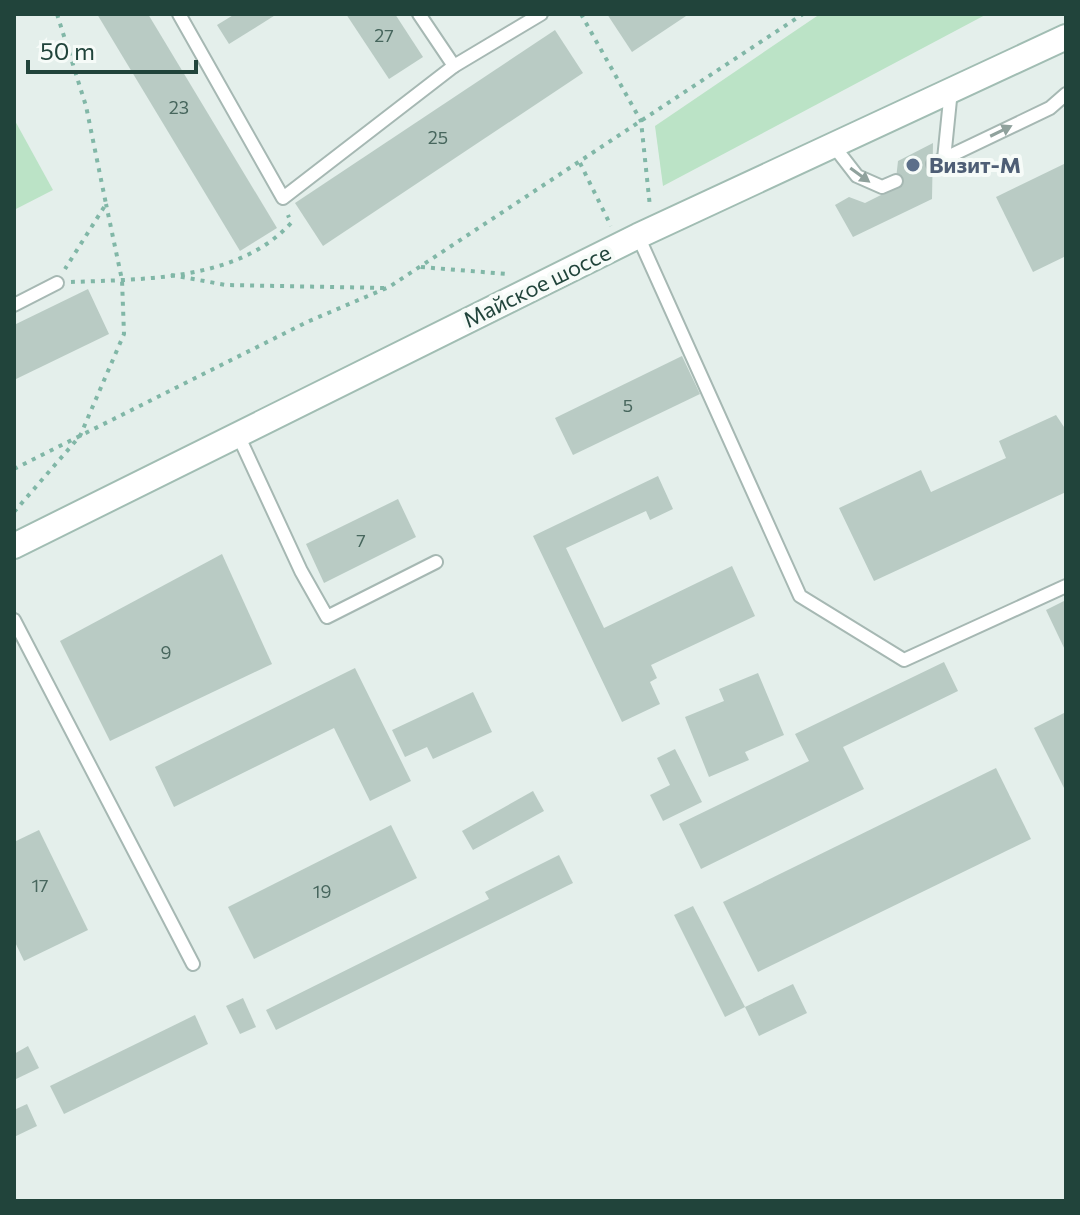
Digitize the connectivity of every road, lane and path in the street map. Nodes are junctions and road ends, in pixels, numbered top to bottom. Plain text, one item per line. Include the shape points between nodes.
1 (57, 14) edge
2 (179, 14) edge
3 (419, 14) edge
4 (541, 14) edge
5 (581, 14) edge
6 (803, 14) edge
7 (1066, 37) edge
8 (454, 66) junction
9 (951, 90) junction
10 (1066, 94) edge
11 (641, 121) junction
12 (833, 145) junction
13 (580, 163) junction
14 (896, 181) dead end
15 (283, 198) junction
16 (106, 204) junction
17 (650, 211) dead end
18 (613, 230) dead end
19 (638, 236) junction
20 (421, 267) junction
21 (165, 274) junction
22 (519, 276) dead end
23 (122, 280) junction
24 (57, 283) junction
25 (389, 287) junction
26 (14, 305) edge
27 (238, 435) junction
28 (80, 436) junction
29 (14, 469) edge
30 (14, 512) edge
31 (14, 546) edge
32 (436, 562) dead end
33 (1066, 586) edge
34 (14, 620) edge
35 (193, 964) dead end

1 - 16 path via 86,106
2 - 15 lane
3 - 8 lane
4 - 8 lane
5 - 11 path
6 - 11 path
7 - 9 street, Майское шоссе
8 - 15 lane
9 -> 10 lane via 938,161 1050,108
9 - 12 street, Майское шоссе
11 - 13 path
11 - 17 path
12 -> 14 lane via 857,176 882,187
12 - 19 street, Майское шоссе
13 - 18 path
13 - 20 path
15 - 21 path via 291,223 273,243 235,263
16 - 23 path
16 - 24 path
19 - 27 street, Майское шоссе
19 - 33 lane via 800,596 904,660
20 - 22 path
20 - 25 path
21 - 23 path
21 - 25 path via 226,285
23 - 24 path
23 - 28 path via 124,334
24 - 26 lane
25 - 28 path via 307,322
27 - 31 street, Майское шоссе
27 - 32 lane via 327,617
28 - 29 path
28 - 30 path
34 - 35 lane

